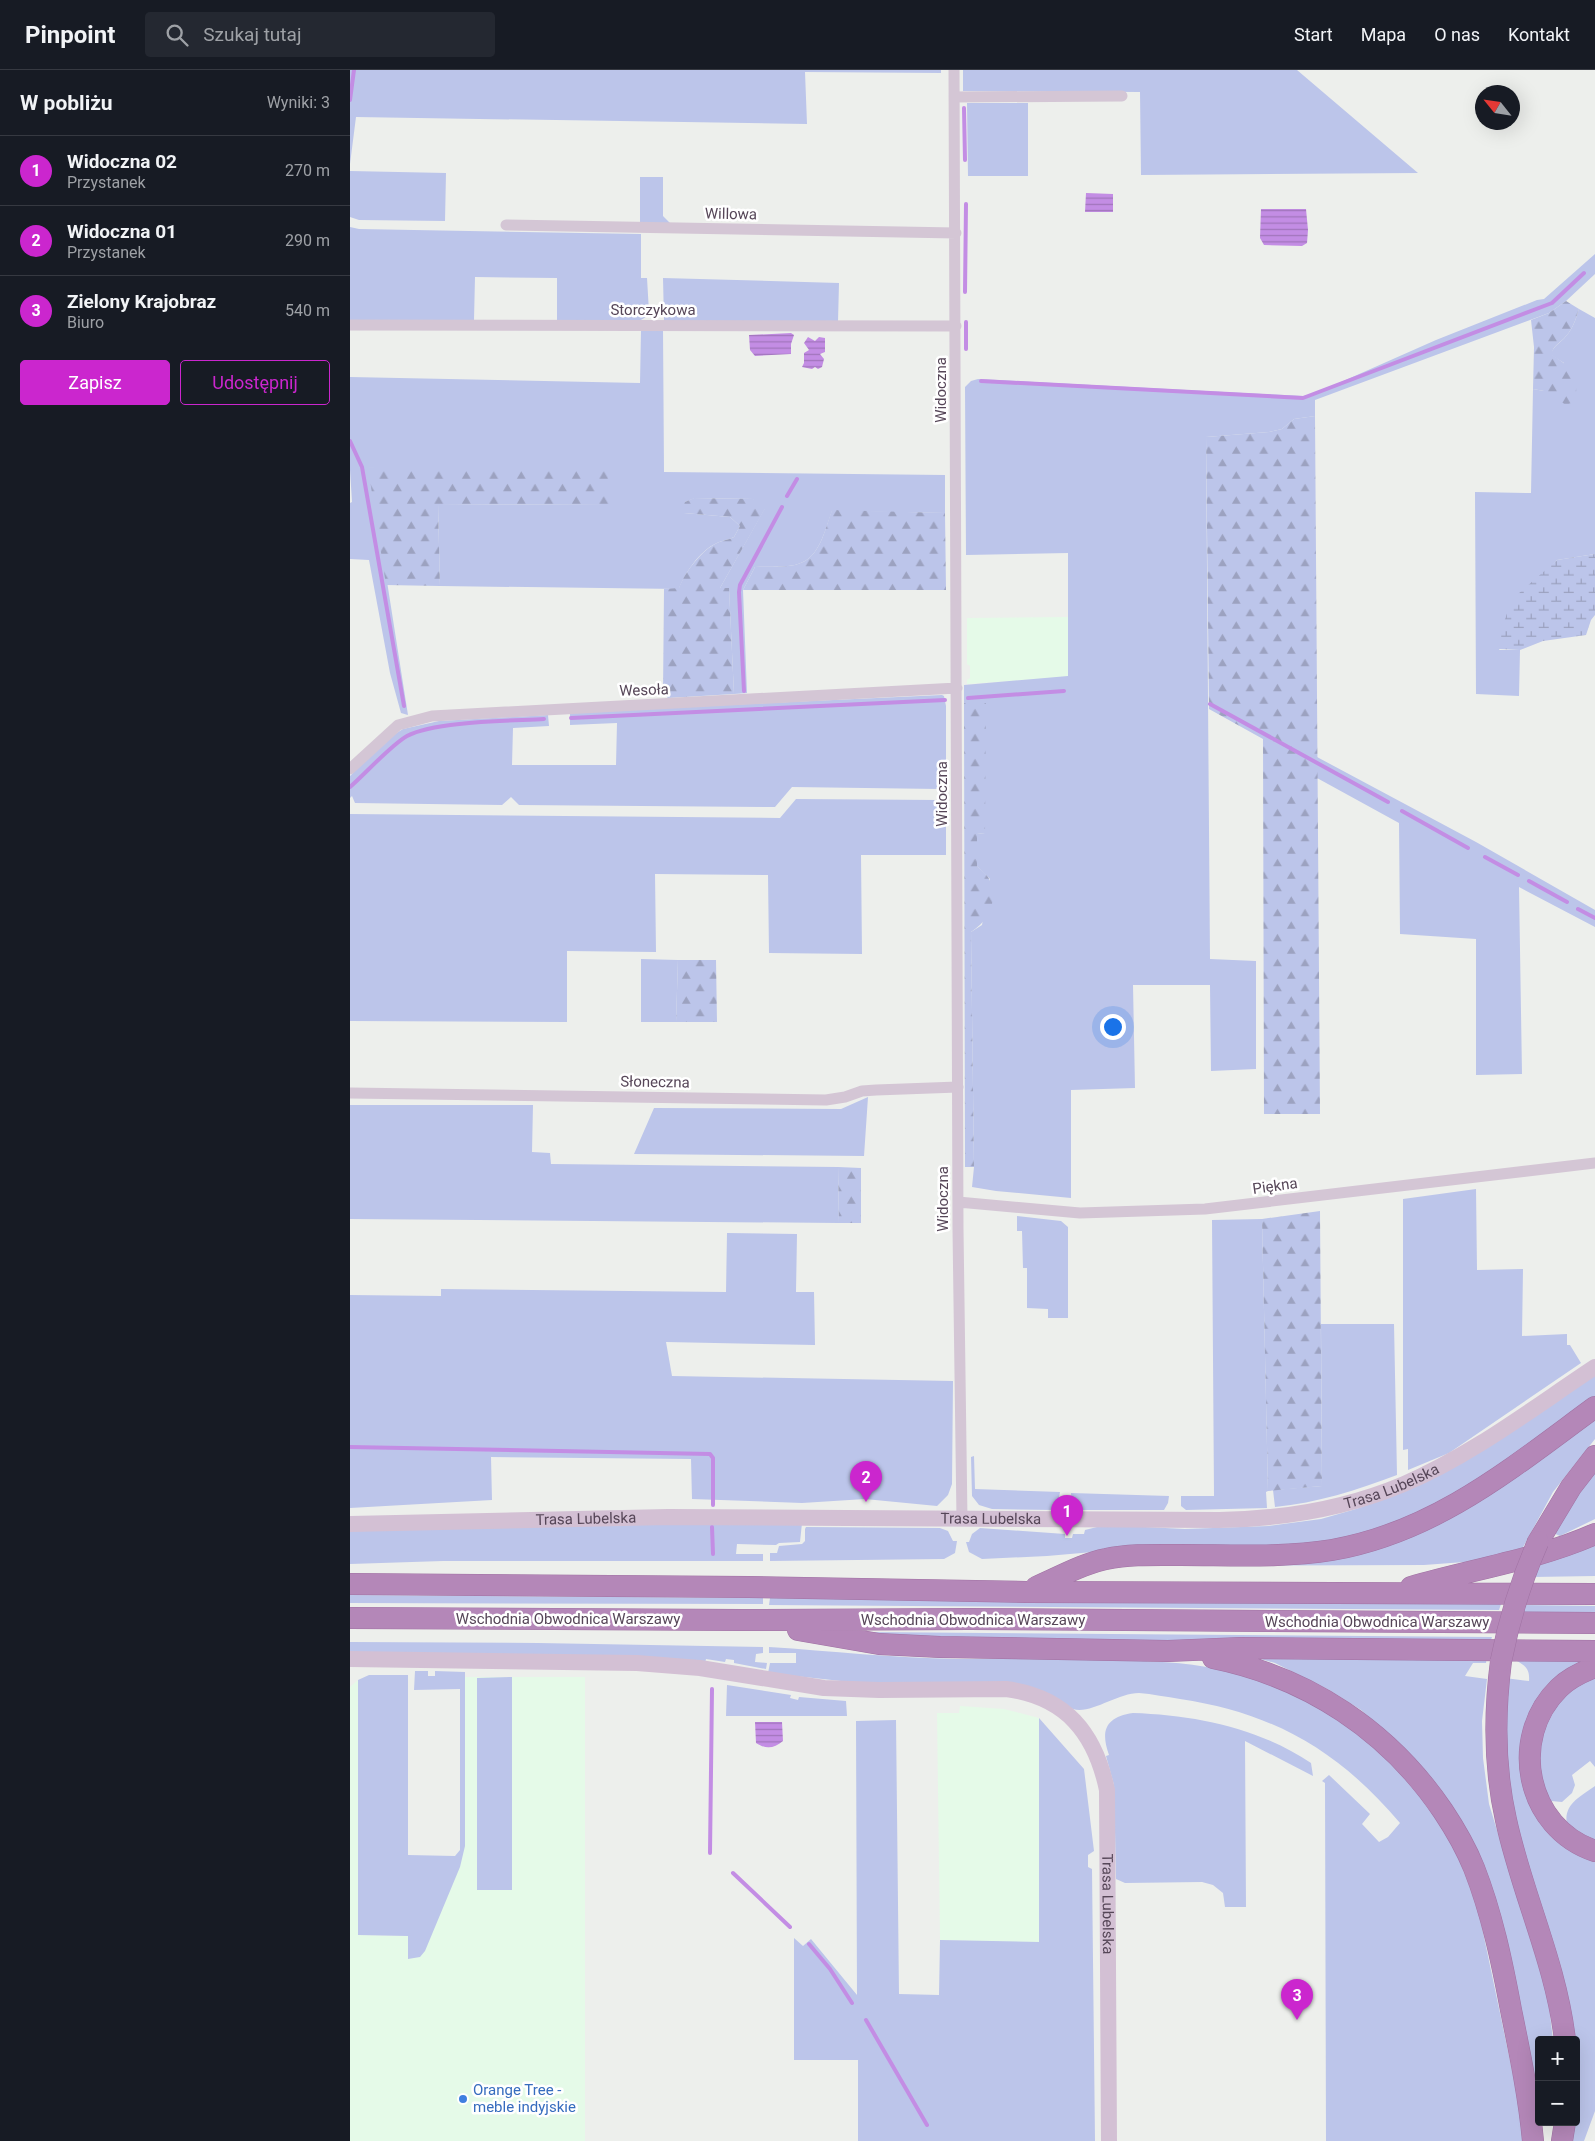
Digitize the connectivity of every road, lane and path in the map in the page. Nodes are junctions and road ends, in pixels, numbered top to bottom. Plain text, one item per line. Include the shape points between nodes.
1 (954, 70) edge
2 (1122, 96) dead end
3 (954, 97) junction
4 (506, 225) dead end
5 (956, 233) junction
6 (350, 325) edge
7 (956, 326) junction
8 (957, 688) junction
9 (350, 769) edge
10 (958, 1087) junction
11 (350, 1093) edge
12 (1595, 1163) edge
13 (958, 1202) junction
14 (1595, 1367) edge
15 (1595, 1407) edge
16 (1595, 1456) edge
17 (962, 1519) junction
18 (350, 1524) edge
19 (1595, 1534) edge
20 (350, 1584) edge
21 (1026, 1592) junction
22 (1387, 1594) junction
23 (1595, 1594) edge
24 (350, 1618) edge
25 (741, 1620) junction
26 (1595, 1623) edge
27 (1168, 1651) junction
28 (1595, 1651) edge
29 (350, 1659) edge
30 (1595, 1667) edge
31 (1595, 1851) edge
32 (1564, 2036) edge
33 (1564, 2126) edge
34 (1109, 2141) edge
35 (1533, 2141) edge
36 (1562, 2141) edge

1 - 3 street, Widoczna
2 - 3 street
3 - 5 street, Widoczna
4 - 5 street, Willowa
5 - 7 street, Widoczna
6 - 7 street, Storczykowa
7 - 8 street, Widoczna
8 - 9 street, Wesoła via 432,716 398,725
8 - 10 street, Widoczna
10 - 11 street, Słoneczna via 862,1091 826,1100
10 - 13 street, Widoczna
12 - 13 street, Piękna via 1205,1209 1080,1213
13 - 17 street, Widoczna
14 - 17 street, Trasa Lubelska via 1432,1470 1380,1493 1333,1507 1245,1520
15 - 21 highway via 1498,1479 1452,1507 1374,1540 1332,1550 1293,1554 1108,1558
16 - 32 highway, bridge via 1571,1487 1538,1542 1524,1574 1501,1661 1496,1724 1499,1786 1515,1854 1554,1976
17 - 18 street, Trasa Lubelska via 619,1517
19 - 22 highway via 1546,1554 1455,1574
20 - 21 highway, Wschodnia Obwodnica Warszawy via 748,1586
21 - 22 highway, Wschodnia Obwodnica Warszawy
22 - 23 highway, Wschodnia Obwodnica Warszawy
24 - 25 highway, Wschodnia Obwodnica Warszawy
25 - 26 highway, Wschodnia Obwodnica Warszawy via 969,1618
25 - 27 highway via 879,1644
27 - 28 highway via 1251,1648
27 - 35 highway via 1240,1663 1309,1690 1374,1733 1428,1789 1459,1837 1487,1905 1522,2063
29 - 34 street, Trasa Lubelska via 637,1663 700,1668 824,1688 1006,1689 1051,1703 1080,1726 1090,1740 1107,1790
30 - 31 highway via 1559,1688 1545,1705 1530,1740 1529,1764 1540,1806 1549,1818 1570,1838
33 - 36 highway

